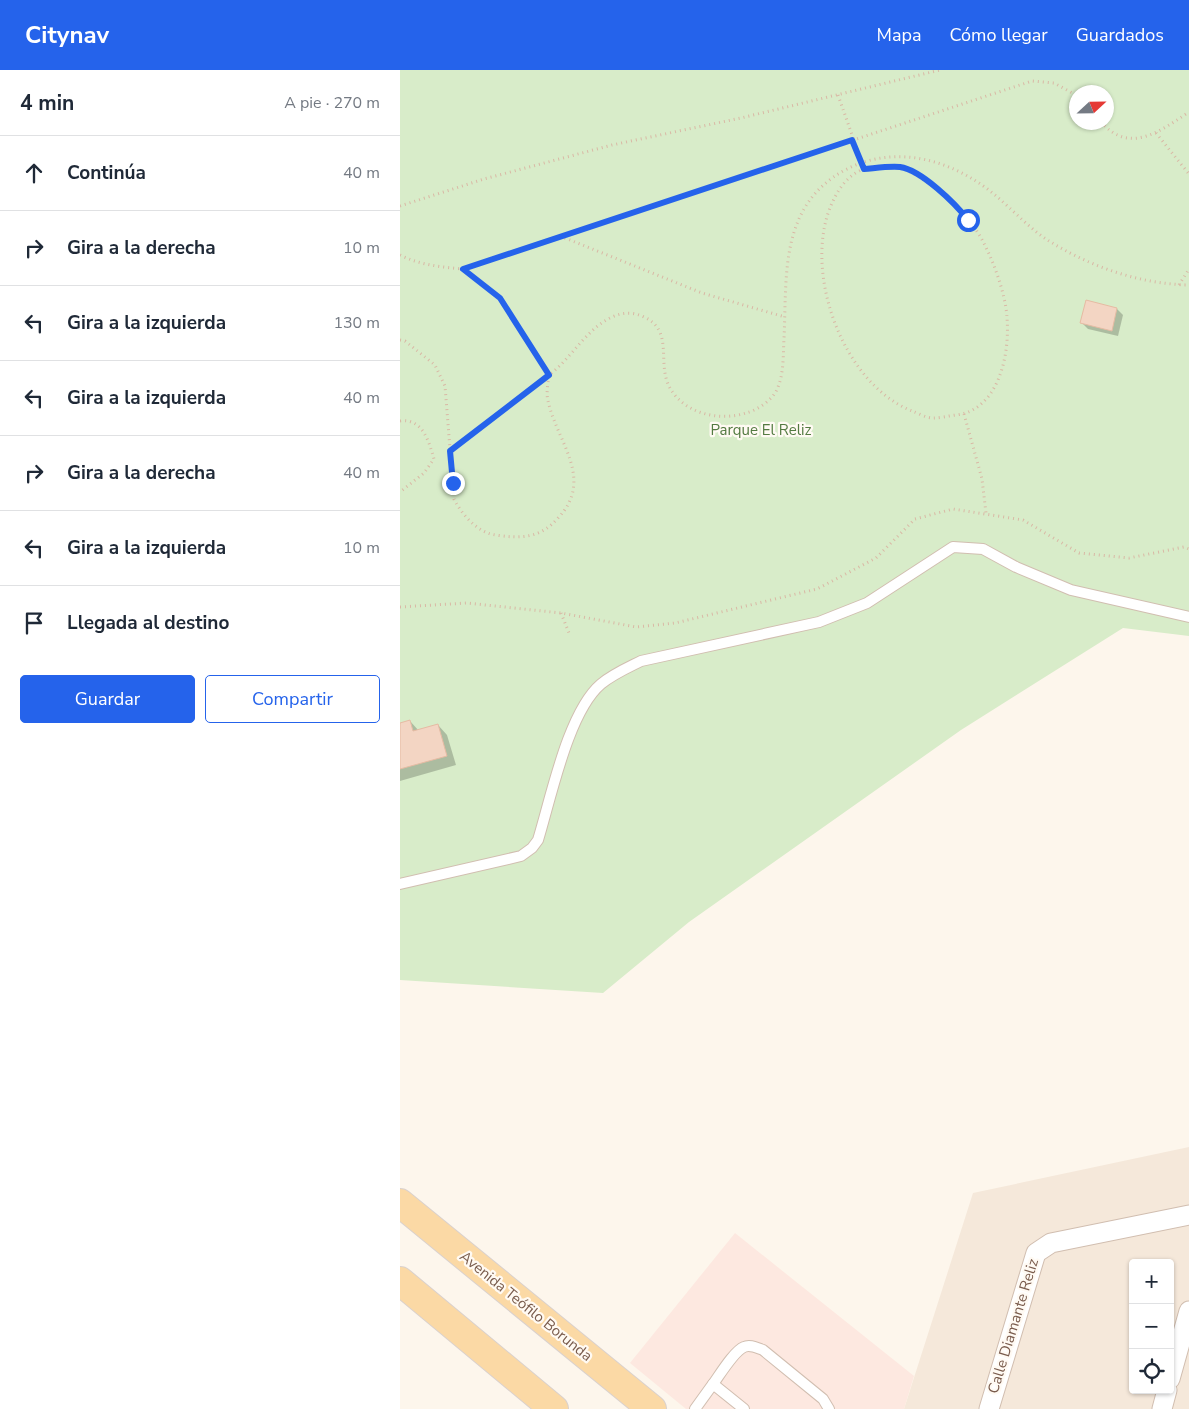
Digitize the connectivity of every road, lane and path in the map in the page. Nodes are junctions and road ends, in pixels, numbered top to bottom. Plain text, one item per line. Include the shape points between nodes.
1 (940, 70) edge
2 (1069, 91) edge
3 (838, 96) junction
4 (1189, 112) edge
5 (1108, 130) edge
6 (1156, 133) junction
7 (852, 140) junction
8 (861, 163) junction
9 (864, 169) junction
10 (1189, 174) edge
11 (400, 206) edge
12 (560, 236) junction
13 (400, 255) edge
14 (463, 269) junction
15 (1189, 269) edge
16 (1179, 285) junction
17 (1189, 285) edge
18 (785, 317) junction
19 (400, 340) edge
20 (549, 375) junction
21 (964, 414) junction
22 (400, 421) edge
23 (450, 451) junction
24 (400, 492) edge
25 (986, 513) junction
26 (1189, 549) edge
27 (400, 607) edge
28 (561, 613) junction
29 (1189, 617) edge
30 (569, 633) dead end
31 (400, 884) edge
32 (400, 1204) edge
33 (1189, 1215) edge
34 (400, 1281) edge
35 (1189, 1311) edge
36 (1174, 1365) edge
37 (713, 1384) junction
38 (1166, 1394) edge
39 (554, 1409) edge
40 (652, 1409) edge
41 (695, 1409) edge
42 (744, 1409) edge
43 (829, 1409) edge
44 (989, 1409) edge
45 (1162, 1409) edge

1 - 3 path
2 - 7 path via 1054,83 1032,81
3 - 7 path
3 - 11 path via 612,145 484,179
4 - 6 path
5 - 6 path via 1129,140
6 - 10 path
7 - 8 path
7 - 12 path
8 - 9 path
8 - 16 path via 895,156 925,158 950,167 976,180 1048,241 1079,257 1137,279
8 - 18 path via 843,171 810,198 795,225 787,253
9 - 21 path via 901,167 928,180 958,207 978,233 992,264 1007,317 1002,370 992,392 981,404
9 - 21 path via 838,189 828,211 821,242 822,280 833,315 847,348 870,381 892,400 932,418
12 - 14 path
12 - 18 path via 702,293
13 - 14 path via 435,266
14 - 20 path via 500,298
15 - 16 path
16 - 17 path
18 - 20 path via 778,388 765,404 747,413 725,416 702,414 682,403 668,384 662,333 651,320 634,312 612,318 573,348
19 - 23 path via 435,365 445,386
20 - 23 path
20 - 23 path via 548,401 574,476 573,493 564,512 552,526 535,536 514,538 491,534 475,525 454,499
21 - 25 path via 982,479
22 - 24 path via 420,426 434,459 424,473
25 - 26 path via 1023,520 1079,553 1130,558 1184,547
25 - 28 path via 953,509 915,519 876,558 817,589 675,623 636,627
27 - 28 path via 467,603
28 - 30 path
29 - 31 lane via 1071,590 983,549 953,547 867,603 818,622 641,661 617,672 600,685 574,720 538,840 532,848 521,856
32 - 40 main road, Avenida Teófilo Borunda
33 - 44 street, Calle Diamante Reliz via 1051,1243 1036,1253
34 - 39 main road
35 - 36 street
37 - 41 lane
37 - 42 lane
37 - 43 lane via 737,1353 743,1347 751,1346 763,1350 823,1398
38 - 45 street

